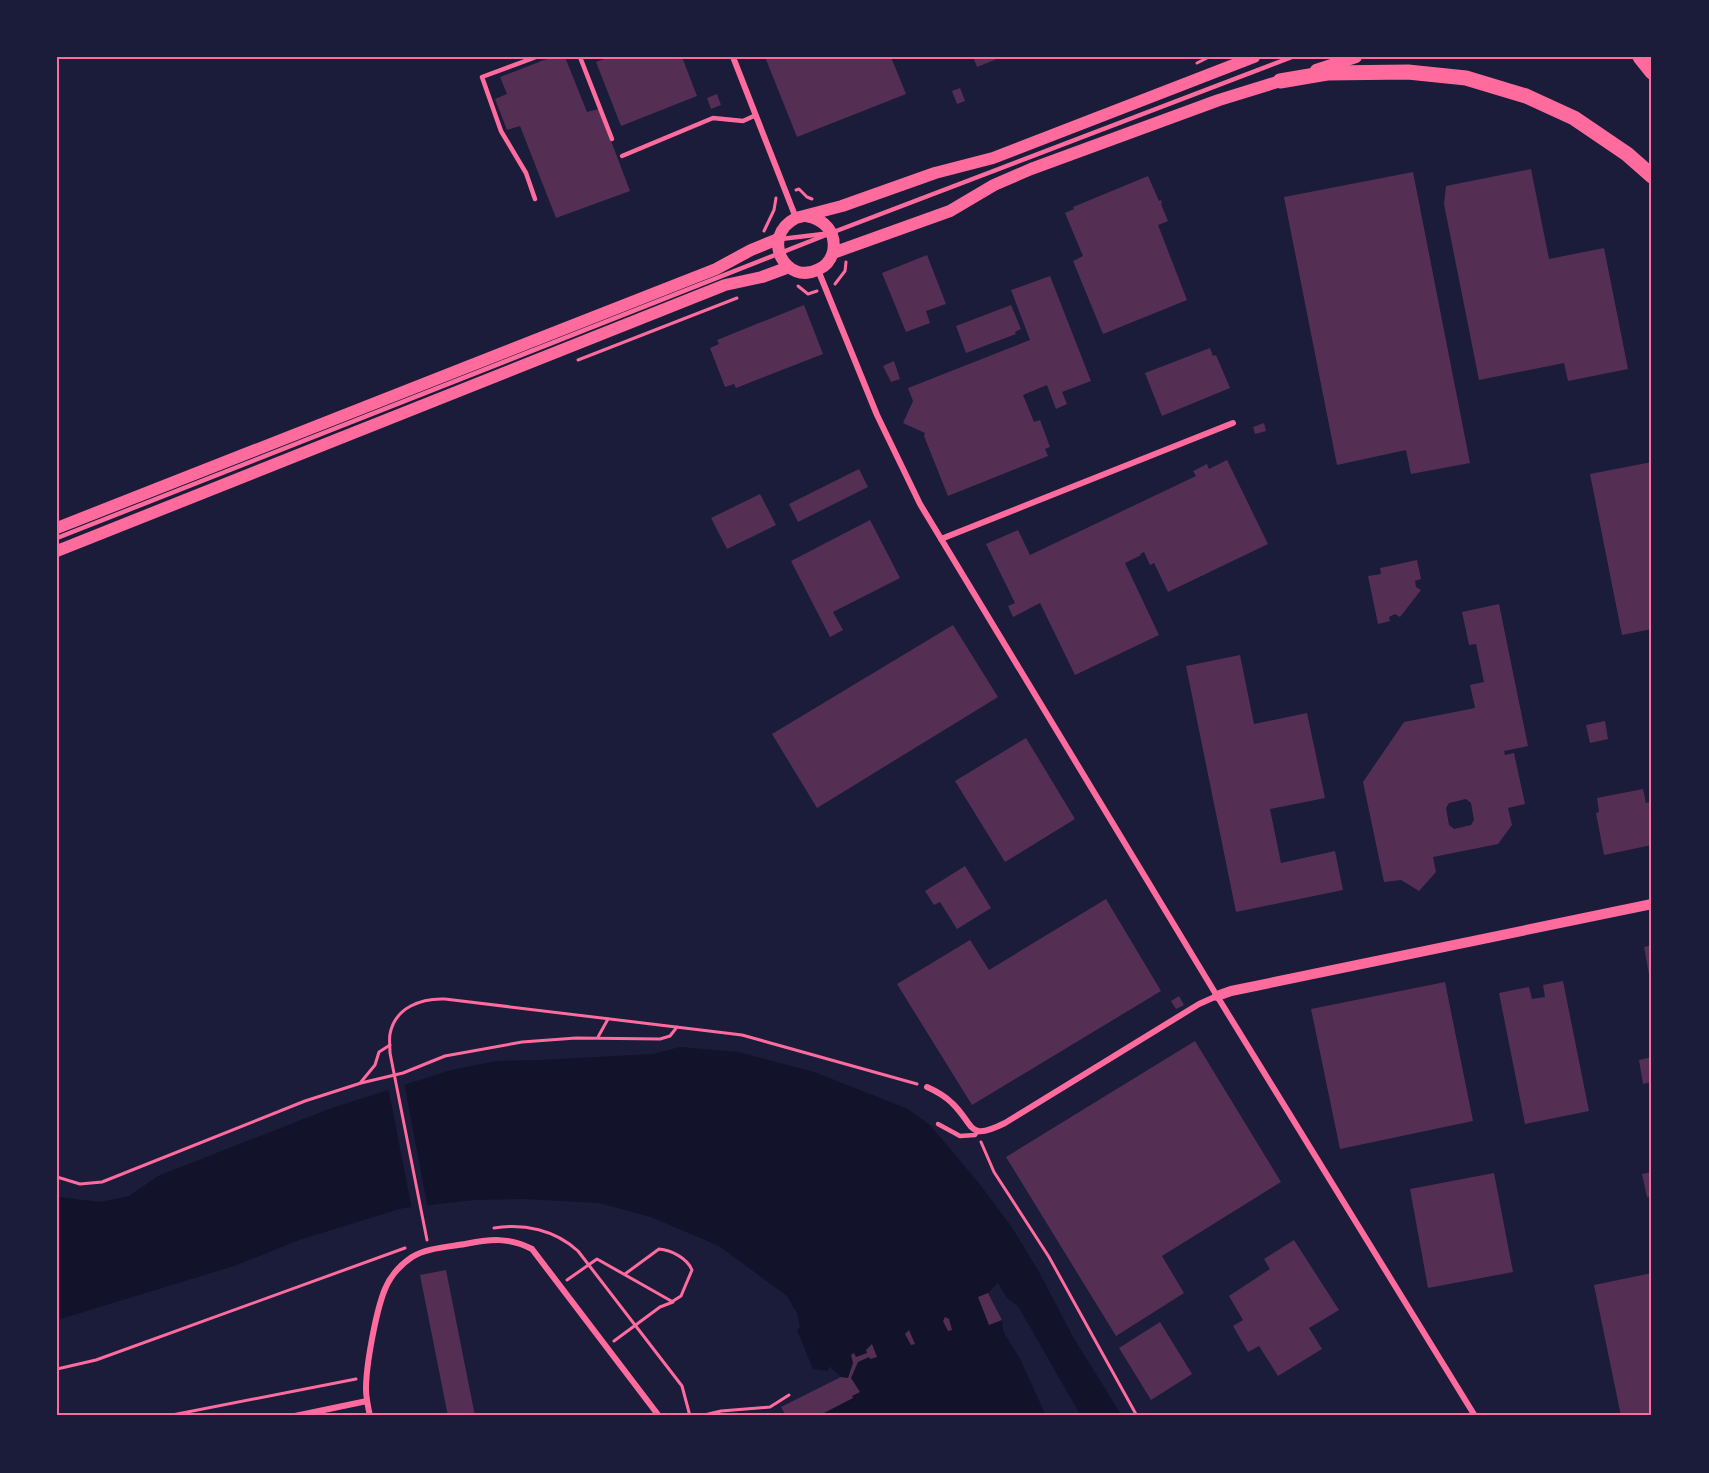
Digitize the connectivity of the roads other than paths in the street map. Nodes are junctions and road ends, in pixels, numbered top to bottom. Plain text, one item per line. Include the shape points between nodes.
1 (536, 57) edge
2 (580, 57) edge
3 (733, 57) edge
4 (1241, 57) edge
5 (1254, 57) edge
6 (1292, 57) edge
7 (1356, 57) edge
8 (1640, 57) edge
9 (1652, 72) edge
10 (1208, 75) junction
11 (1280, 81) junction
12 (756, 115) junction
13 (612, 139) dead end
14 (622, 156) dead end
15 (1652, 176) edge
16 (535, 199) dead end
17 (801, 217) junction
18 (831, 233) junction
19 (778, 239) junction
20 (779, 253) junction
21 (833, 253) junction
22 (789, 267) junction
23 (818, 270) junction
24 (1233, 423) dead end
25 (57, 528) edge
26 (57, 538) edge
27 (941, 539) junction
28 (57, 551) edge
29 (1652, 904) edge
30 (1218, 996) junction
31 (927, 1087) road end
32 (939, 1124) dead end
33 (978, 1131) junction
34 (367, 1401) junction
35 (295, 1416) edge
36 (370, 1416) edge
37 (659, 1416) edge
38 (1475, 1416) edge

1 - 16 lane via 482,77 501,131 526,173
2 - 13 lane
3 - 12 street
4 - 10 main road
5 - 10 main road
6 - 18 lane
7 - 11 main road
8 - 9 main road
10 - 17 main road via 993,158
11 - 15 main road via 1327,73 1408,72 1466,78 1526,96 1574,118
11 - 21 main road via 1031,169 950,211
12 - 14 lane via 743,121 713,118
12 - 17 street
17 - 18 main road via 821,221
17 - 19 main road via 784,226
18 - 19 lane
18 - 20 lane
18 - 21 main road
19 - 20 main road
19 - 25 main road via 716,269
20 - 22 main road
20 - 26 lane
21 - 23 main road
22 - 23 main road via 803,273
22 - 28 main road via 725,285
23 - 27 street via 893,451
24 - 27 street
27 - 30 street
29 - 30 street
30 - 33 street via 1005,1123
30 - 38 street
31 - 33 street via 953,1103 971,1128
32 - 33 lane via 960,1136 975,1135
34 - 35 street
34 - 36 street
34 - 37 street via 375,1326 392,1276 413,1256 489,1239 512,1241 532,1249

